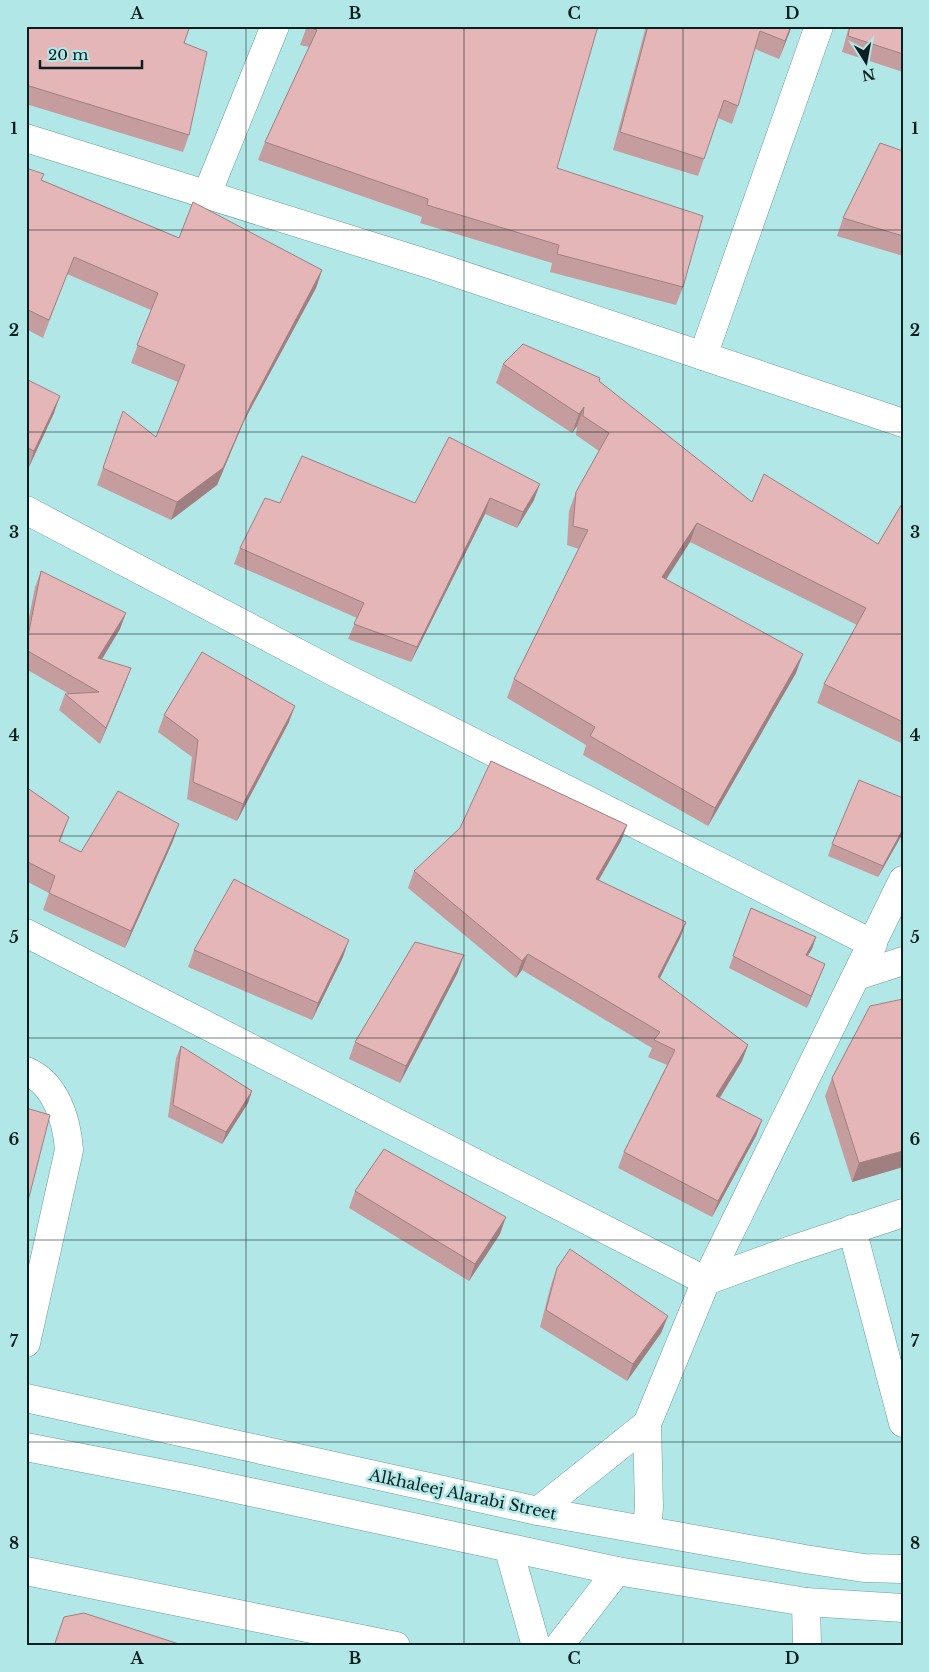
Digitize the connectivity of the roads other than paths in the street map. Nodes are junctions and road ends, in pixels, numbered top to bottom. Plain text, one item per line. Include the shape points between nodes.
1 (275, 26) edge
2 (819, 26) edge
3 (26, 138) edge
4 (207, 194) junction
5 (703, 356) junction
6 (903, 423) edge
7 (26, 510) edge
8 (903, 880) edge
9 (26, 933) edge
10 (873, 944) junction
11 (903, 961) edge
12 (857, 976) junction
13 (26, 1071) edge
14 (903, 1213) edge
15 (852, 1229) junction
16 (706, 1281) junction
17 (26, 1343) edge
18 (26, 1398) edge
19 (903, 1423) edge
20 (647, 1424) junction
21 (26, 1447) edge
22 (538, 1511) junction
23 (647, 1529) junction
24 (509, 1550) junction
25 (903, 1569) edge
26 (26, 1570) edge
27 (616, 1571) junction
28 (806, 1602) junction
29 (903, 1608) edge
30 (396, 1646) edge
31 (536, 1646) edge
32 (559, 1646) edge
33 (807, 1646) edge

1 - 4 street
2 - 5 street
3 - 4 street
4 - 5 street
5 - 6 street
7 - 10 street via 338,674
8 - 10 street
9 - 16 street
10 - 12 street
11 - 12 street
12 - 16 street
13 - 17 street via 36,1075 58,1104 67,1125 69,1150
14 - 15 street
15 - 16 street
15 - 19 street
16 - 20 street
18 - 22 street, Alkhaleej Alarabi Street
20 - 22 street
20 - 23 street
21 - 24 street
22 - 23 street, Alkhaleej Alarabi Street
23 - 25 street, Alkhaleej Alarabi Street via 805,1559 864,1568
24 - 27 street
24 - 31 street
26 - 30 street
27 - 28 street
27 - 32 street
28 - 29 street
28 - 33 street

